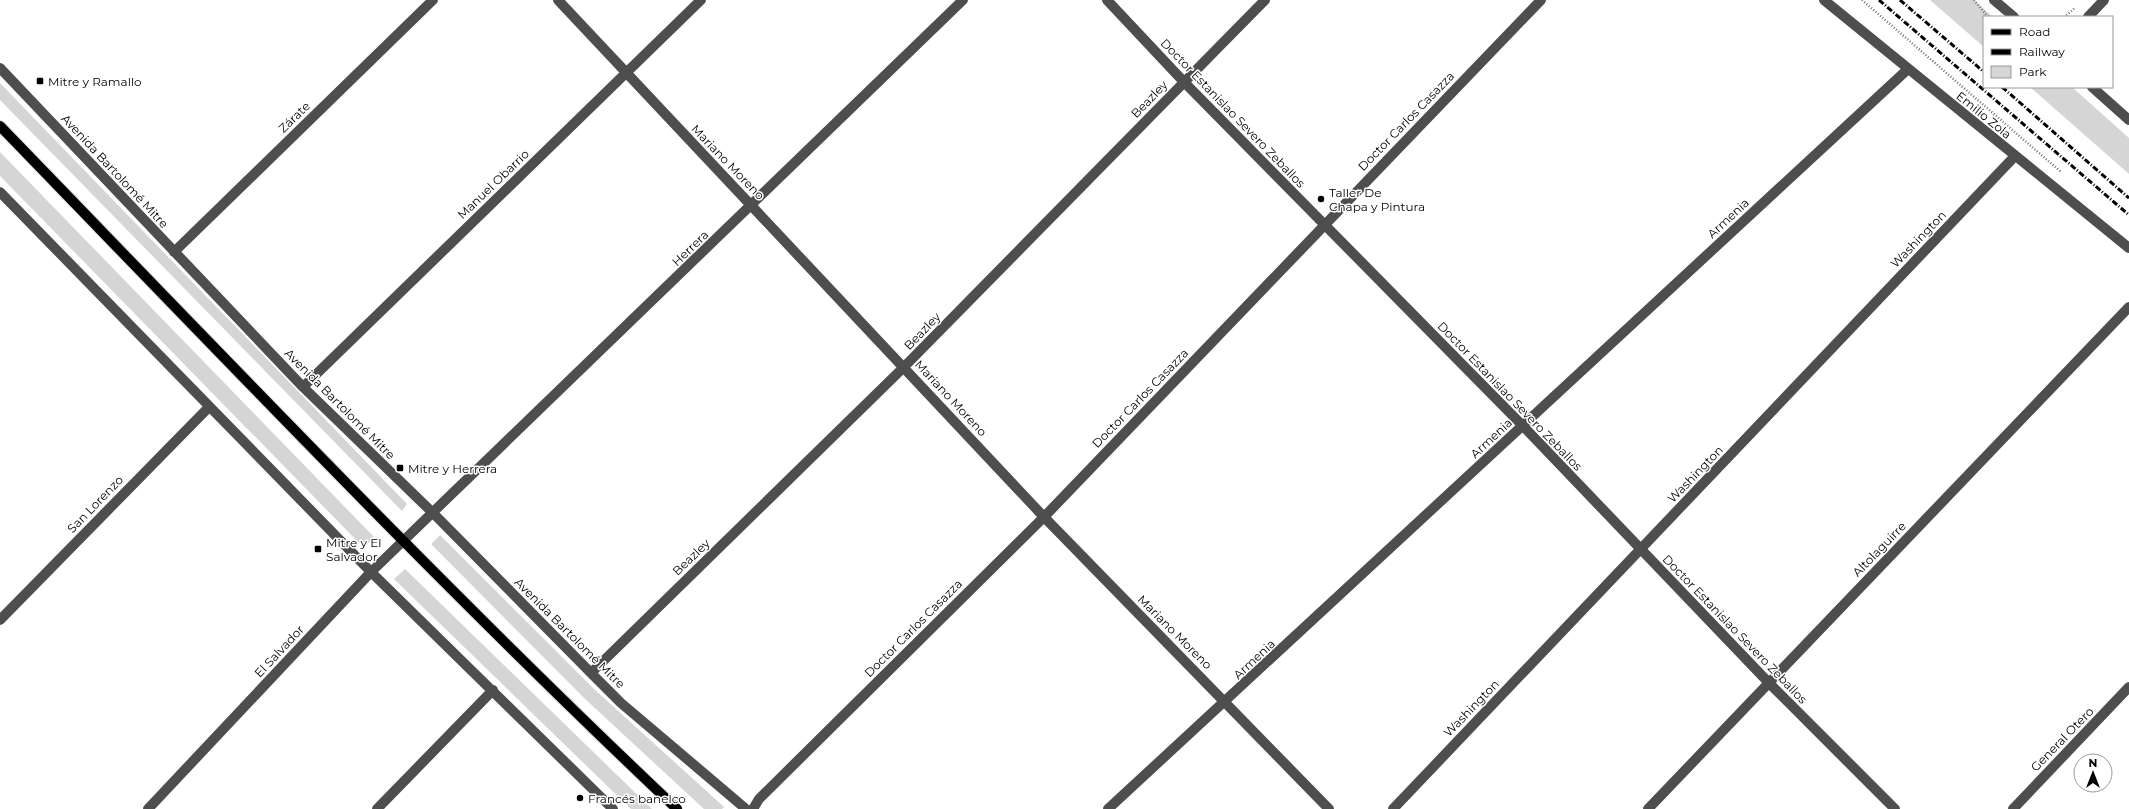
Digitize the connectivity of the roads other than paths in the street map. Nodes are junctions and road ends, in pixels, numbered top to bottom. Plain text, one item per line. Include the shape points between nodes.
1 (433, 0) edge
2 (558, 0) edge
3 (701, 0) edge
4 (964, 0) edge
5 (1107, 0) edge
6 (1265, 0) edge
7 (1541, 0) edge
8 (1824, 0) edge
9 (1994, 0) edge
10 (2104, 0) edge
11 (2013, 16) edge
12 (2089, 16) edge
13 (0, 68) edge
14 (1908, 69) junction
15 (625, 73) junction
16 (1184, 82) junction
17 (2093, 88) edge
18 (2129, 120) edge
19 (0, 126) edge
20 (2015, 156) junction
21 (0, 192) edge
22 (752, 206) junction
23 (1324, 225) junction
24 (2129, 248) edge
25 (174, 252) junction
26 (2129, 307) edge
27 (904, 367) junction
28 (303, 387) junction
29 (209, 407) junction
30 (1523, 426) junction
31 (434, 514) junction
32 (1044, 517) junction
33 (404, 542) junction
34 (1640, 550) junction
35 (371, 572) junction
36 (0, 620) edge
37 (591, 673) junction
38 (1769, 683) junction
39 (2129, 687) edge
40 (493, 690) junction
41 (1226, 702) junction
42 (148, 809) edge
43 (377, 809) edge
44 (613, 809) edge
45 (677, 809) edge
46 (746, 809) edge
47 (753, 809) edge
48 (1108, 809) edge
49 (1329, 809) edge
50 (1393, 809) edge
51 (1648, 809) edge
52 (1896, 809) edge
53 (2013, 809) edge

1 - 25 street, Zárate
2 - 15 street, Mariano Moreno
3 - 15 street, Manuel Obarrio
4 - 22 street, Herrera
5 - 16 street, Doctor Estanislao Severo Zeballos
6 - 16 street, Beazley
7 - 23 street, Doctor Carlos Casazza
8 - 14 street, Emilio Zola
9 - 11 street
10 - 12 street
13 - 25 street, Avenida Bartolomé Mitre
14 - 20 street, Emilio Zola
14 - 30 street, Armenia
15 - 22 street, Mariano Moreno
15 - 28 street, Manuel Obarrio
16 - 23 street, Doctor Estanislao Severo Zeballos
16 - 27 street, Beazley
17 - 18 street
19 - 33 main road
20 - 24 street, Emilio Zola
20 - 34 street, Washington
21 - 29 street
22 - 27 street, Mariano Moreno
22 - 31 street, Herrera
23 - 30 street, Doctor Estanislao Severo Zeballos
23 - 32 street, Doctor Carlos Casazza
25 - 28 street, Avenida Bartolomé Mitre
26 - 38 street, Altolaguirre
27 - 32 street, Mariano Moreno
27 - 37 street, Beazley
28 - 31 street, Avenida Bartolomé Mitre
29 - 35 street
29 - 36 street, San Lorenzo
30 - 34 street, Doctor Estanislao Severo Zeballos
30 - 41 street, Armenia
31 - 33 street, El Salvador
31 - 37 street, Avenida Bartolomé Mitre
32 - 41 street, Mariano Moreno
32 - 47 street, Doctor Carlos Casazza via 759,799
33 - 35 street, El Salvador
33 - 45 main road via 568,707
34 - 38 street, Doctor Estanislao Severo Zeballos
34 - 50 street, Washington
35 - 40 street
35 - 42 street, El Salvador
37 - 46 street, Avenida Bartolomé Mitre via 621,703
38 - 51 street, Altolaguirre
38 - 52 street, Doctor Estanislao Severo Zeballos
39 - 53 street, General Otero
40 - 43 street
40 - 44 street
41 - 48 street, Armenia
41 - 49 street, Mariano Moreno

